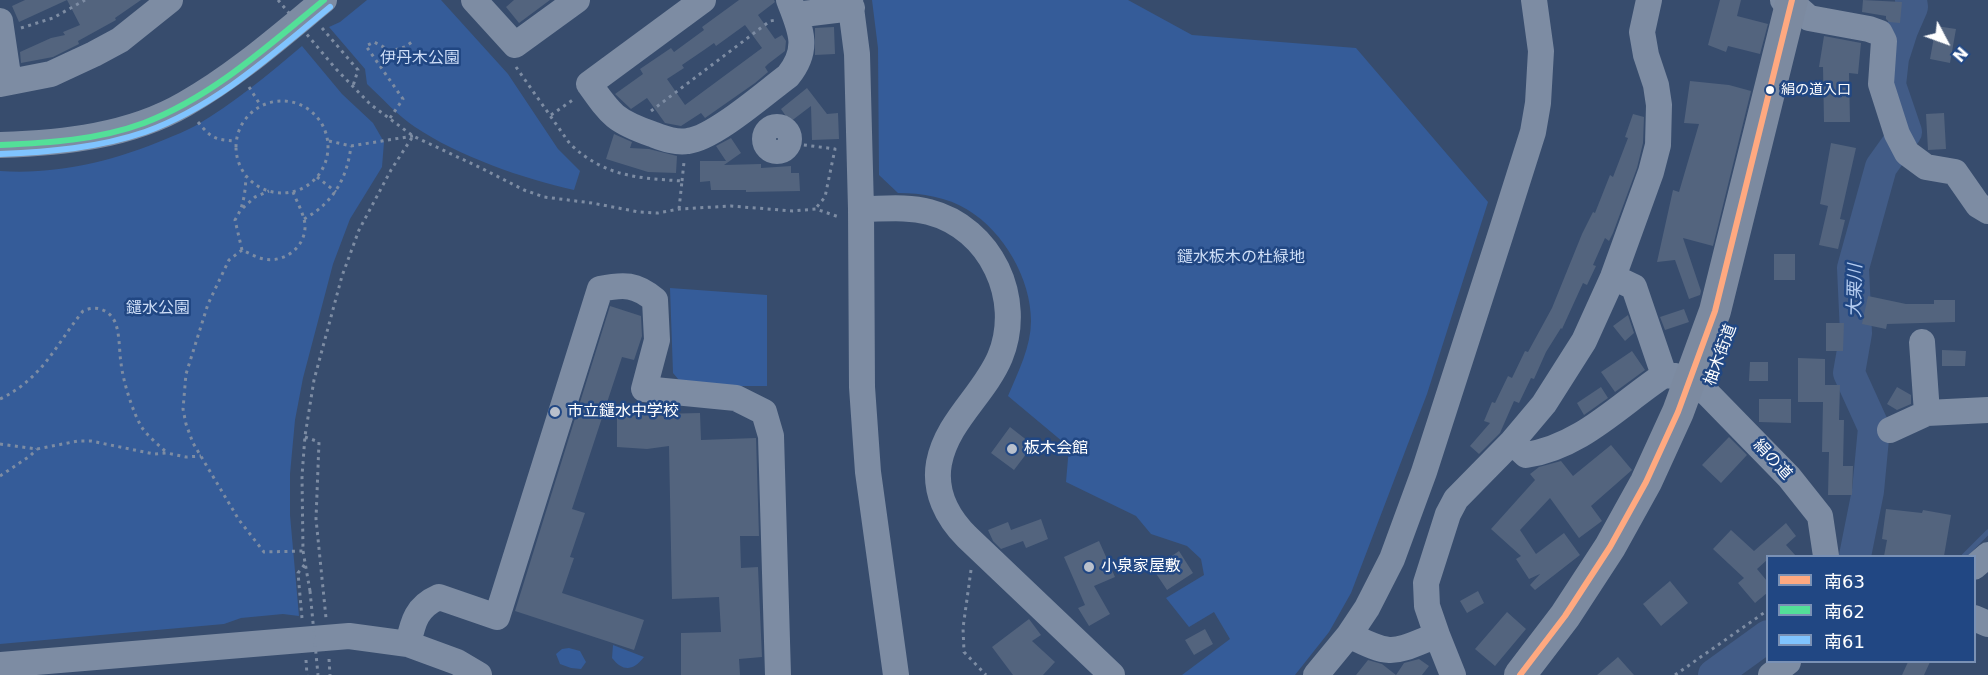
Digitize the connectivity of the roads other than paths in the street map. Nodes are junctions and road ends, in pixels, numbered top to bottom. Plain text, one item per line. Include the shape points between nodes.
1 (170, 0) edge
2 (324, 0) edge
3 (474, 0) edge
4 (577, 0) edge
5 (703, 0) edge
6 (1534, 0) edge
7 (1648, 0) edge
8 (851, 4) edge
9 (1797, 4) edge
10 (792, 8) edge
11 (0, 21) edge
12 (1, 28) edge
13 (5, 83) edge
14 (751, 104) junction
15 (779, 136) road end
16 (0, 145) edge
17 (1988, 211) edge
18 (852, 214) junction
19 (1613, 277) junction
20 (1922, 342) dead end
21 (1686, 384) junction
22 (1988, 410) edge
23 (1927, 413) junction
24 (1890, 430) dead end
25 (1512, 442) junction
26 (1826, 555) edge
27 (1988, 555) edge
28 (1976, 565) edge
29 (1349, 635) junction
30 (1437, 635) junction
31 (408, 644) junction
32 (1787, 663) edge
33 (10, 668) edge
34 (479, 675) edge
35 (778, 675) edge
36 (896, 675) edge
37 (1112, 675) edge
38 (1316, 675) edge
39 (1453, 675) edge
40 (1520, 675) edge
41 (1546, 675) edge
42 (1771, 675) edge

1 - 13 street via 120,40 94,54 51,74
2 - 16 street via 251,60 184,105 152,120 116,131 44,143
3 - 4 street via 514,45
5 - 14 street via 589,84 626,125 685,142 708,135
6 - 29 street via 1541,51 1533,132 1409,515 1382,580
7 - 19 street via 1642,32 1659,105 1658,145
8 - 10 street
8 - 18 street via 857,54
9 - 17 street via 1875,30 1883,37 1881,84 1902,143 1926,166 1955,172 1978,205
9 - 21 main road, 柚木街道 via 1715,311
10 - 14 street via 802,39 797,66
11 - 12 street
12 - 13 street
14 - 15 street
18 - 36 street via 868,461
18 - 37 street via 913,209 930,212 950,220 978,241 995,264 1008,314 1004,346 995,368 944,442 938,472 940,493 947,513 959,529
19 - 21 street via 1634,287
19 - 25 street via 1566,371
20 - 23 street
21 - 25 street via 1538,453 1526,455
21 - 26 street, 絹の道 via 1762,448 1814,507 1823,527
21 - 40 main road, 柚木街道 via 1659,454 1610,547
21 - 41 main road, 柚木街道 via 1684,448 1627,558
22 - 23 street
23 - 24 street
25 - 30 street via 1455,499 1448,514 1426,583
27 - 28 street
29 - 30 street via 1376,648 1396,651
29 - 38 street
30 - 39 street
31 - 33 street via 327,637
31 - 34 street via 457,662
31 - 35 street via 420,609 438,597 497,617 600,289 621,285 642,289 655,300 657,340 644,389 736,398 764,412 771,436
32 - 42 street

